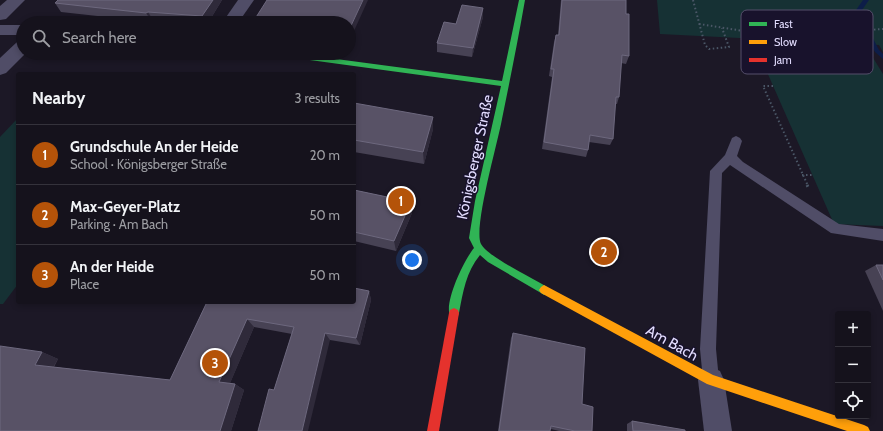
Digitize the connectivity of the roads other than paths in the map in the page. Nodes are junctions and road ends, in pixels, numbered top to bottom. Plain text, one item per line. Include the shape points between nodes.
1 (16, 0) edge
2 (246, 0) edge
3 (522, 0) edge
4 (0, 15) edge
5 (235, 16) edge
6 (0, 30) edge
7 (16, 30) edge
8 (16, 53) edge
9 (325, 60) edge
10 (0, 69) edge
11 (505, 84) junction
12 (736, 141) dead end
13 (730, 158) junction
14 (883, 235) edge
15 (479, 249) junction
16 (711, 380) junction
17 (434, 431) edge
18 (718, 431) edge
19 (864, 431) edge

1 - 4 street
2 - 5 street
3 - 11 street, Königsberger Straße
6 - 7 street
8 - 10 street
9 - 11 street
11 - 15 street, Königsberger Straße via 475,225 474,238
12 - 13 lane
13 - 14 lane via 836,229
13 - 16 lane via 716,171 708,350
15 - 16 street, Am Bach via 517,275
15 - 17 street via 460,280
16 - 18 street
16 - 19 street, Am Bach

